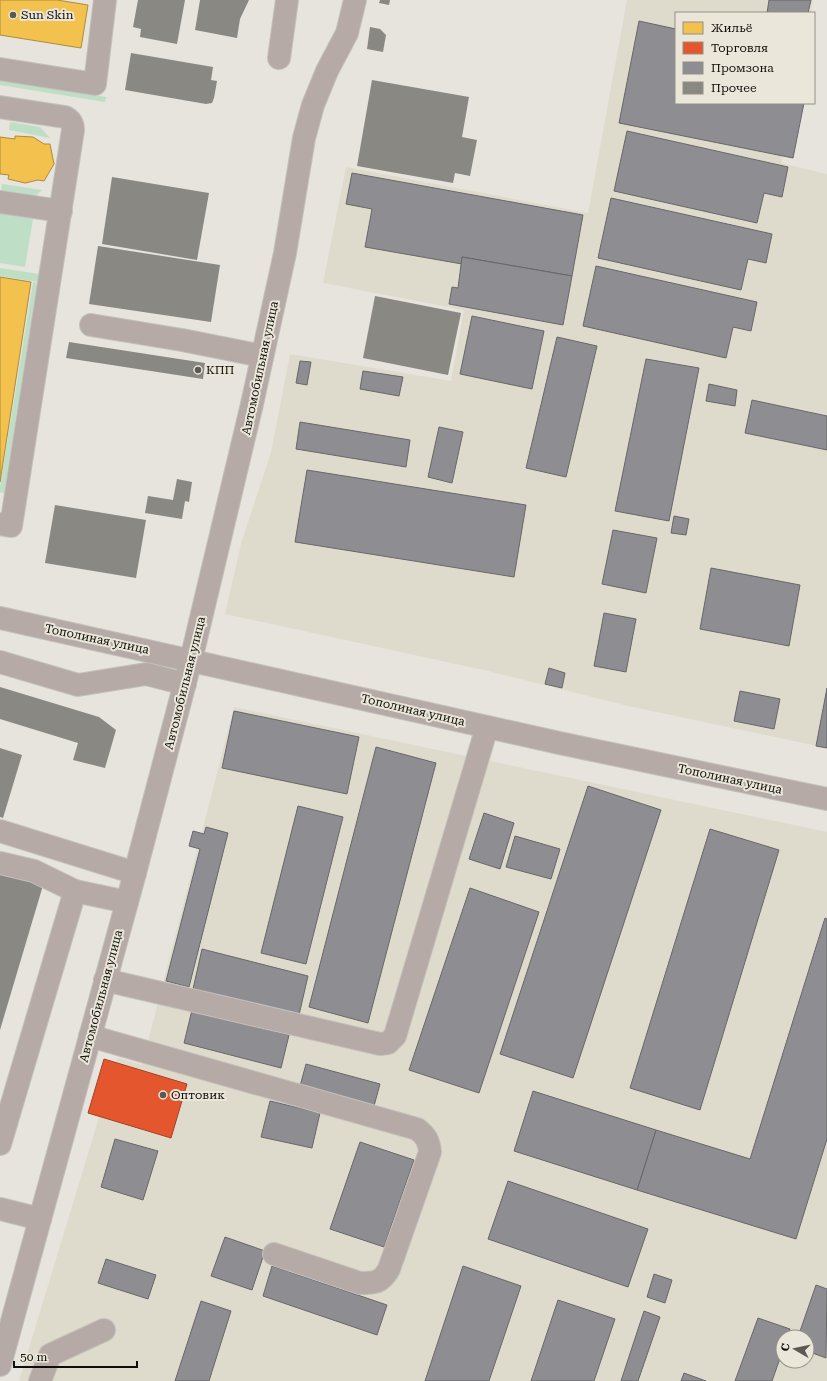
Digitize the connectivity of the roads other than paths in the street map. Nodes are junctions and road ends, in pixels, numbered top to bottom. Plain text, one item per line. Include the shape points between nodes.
1 (105, 0) edge
2 (287, 0) edge
3 (355, 0) edge
4 (279, 58) dead end
5 (0, 69) edge
6 (0, 106) edge
7 (0, 202) edge
8 (61, 211) junction
9 (91, 325) dead end
10 (262, 356) junction
11 (0, 524) edge
12 (0, 618) edge
13 (191, 660) junction
14 (0, 662) edge
15 (185, 684) junction
16 (487, 727) junction
17 (827, 799) edge
18 (0, 831) edge
19 (0, 863) edge
20 (135, 873) junction
21 (75, 891) junction
22 (127, 902) junction
23 (105, 980) junction
24 (90, 1036) junction
25 (0, 1144) edge
26 (0, 1209) edge
27 (40, 1219) junction
28 (274, 1254) dead end
29 (104, 1330) dead end
30 (0, 1365) edge
31 (40, 1381) edge

1 - 5 street via 95,84
2 - 4 street
3 - 10 street, Автомобильная улица via 348,33 326,72 304,138 285,253
6 - 8 street via 65,117 73,124
7 - 8 street
8 - 11 street via 11,526
9 - 10 street
10 - 13 street, Автомобильная улица
12 - 13 street, Тополиная улица
13 - 15 street, Автомобильная улица
13 - 16 street, Тополиная улица
14 - 15 street via 78,685 146,674
15 - 20 street, Автомобильная улица
16 - 17 street, Тополиная улица
16 - 23 street via 395,1036 388,1043 380,1044
18 - 20 street
19 - 21 street via 34,871
20 - 22 street, Автомобильная улица
21 - 22 street
21 - 25 street
22 - 23 street, Автомобильная улица
23 - 24 street, Автомобильная улица
24 - 27 street, Автомобильная улица
24 - 28 street via 417,1129 425,1135 430,1152 384,1278 372,1283 360,1283
26 - 27 street
27 - 30 street, Автомобильная улица
29 - 31 street via 50,1355

